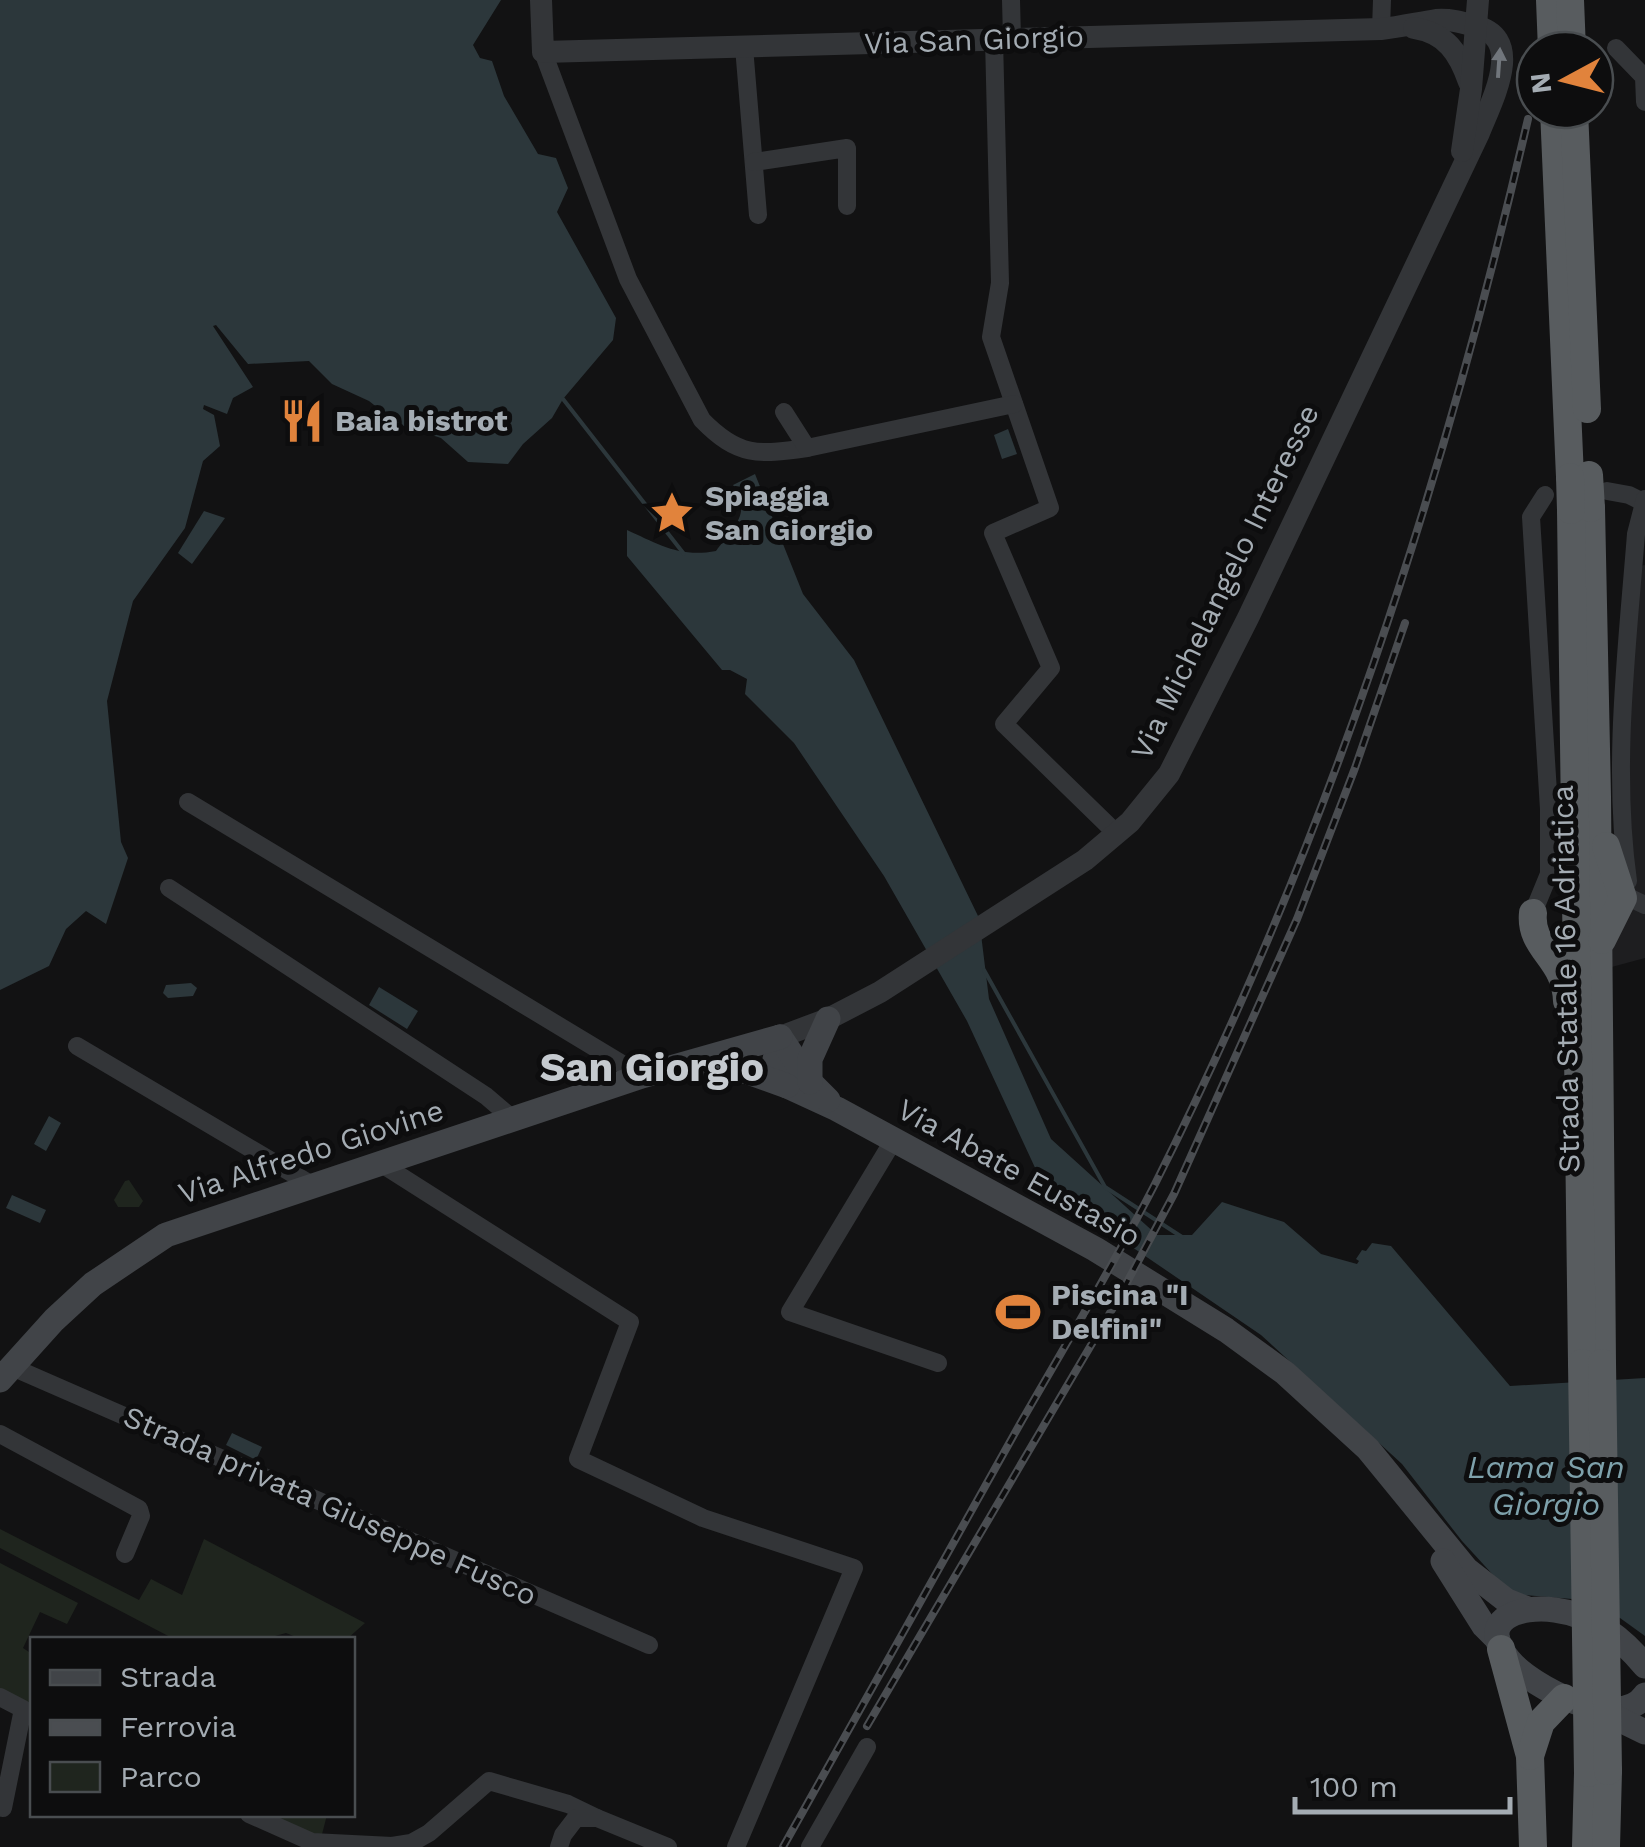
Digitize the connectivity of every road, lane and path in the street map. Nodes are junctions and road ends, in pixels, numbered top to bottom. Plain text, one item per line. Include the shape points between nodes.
1 (541, 0) edge
2 (1011, 0) edge
3 (1382, 0) edge
4 (1458, 0) edge
5 (1478, 0) edge
6 (1550, 0) edge
7 (1570, 0) edge
8 (1476, 26) junction
9 (1440, 28) junction
10 (1381, 29) junction
11 (1551, 30) edge
12 (1571, 30) edge
13 (1003, 38) junction
14 (744, 46) junction
15 (1616, 48) dead end
16 (543, 52) junction
17 (1471, 89) junction
18 (1645, 102) edge
19 (1556, 130) edge
20 (1575, 130) edge
21 (754, 162) junction
22 (1456, 177) junction
23 (847, 206) dead end
24 (758, 215) dead end
25 (1014, 404) junction
26 (784, 412) dead end
27 (808, 448) junction
28 (1586, 492) junction
29 (1545, 494) dead end
30 (1644, 501) edge
31 (188, 802) dead end
32 (1587, 803) junction
33 (1117, 834) junction
34 (169, 888) dead end
35 (1633, 901) edge
36 (1533, 913) junction
37 (1598, 951) junction
38 (828, 1018) junction
39 (780, 1037) junction
40 (78, 1046) dead end
41 (688, 1061) junction
42 (642, 1076) junction
43 (798, 1084) junction
44 (1580, 1118) junction
45 (514, 1120) junction
46 (893, 1142) junction
47 (380, 1163) junction
48 (312, 1184) junction
49 (938, 1363) dead end
50 (1592, 1363) junction
51 (6, 1374) edge
52 (1315, 1400) junction
53 (0, 1434) edge
54 (125, 1554) dead end
55 (1526, 1608) junction
56 (649, 1645) dead end
57 (1499, 1645) junction
58 (1645, 1666) edge
59 (1645, 1695) edge
60 (0, 1697) edge
61 (1564, 1698) junction
62 (1597, 1708) junction
63 (28, 1711) edge
64 (1645, 1732) edge
65 (867, 1747) dead end
66 (1530, 1756) junction
67 (1598, 1772) junction
68 (3, 1808) dead end
69 (256, 1817) edge
70 (597, 1818) junction
71 (740, 1840) edge
72 (559, 1847) edge
73 (668, 1847) edge
74 (810, 1847) edge
75 (1534, 1847) edge
76 (1586, 1847) edge
77 (1606, 1847) edge

1 - 16 street
2 - 13 street
3 - 10 street
4 - 9 street
5 - 8 street
6 - 11 highway
7 - 12 highway
8 - 9 street, Via San Giorgio via 1460,20
8 - 17 street, Via Michelangelo Interesse
22 -> 8 street, Via Michelangelo Interesse via 1502,70 1498,38
9 - 10 street, Via San Giorgio
9 - 17 street
10 - 13 street, Via San Giorgio
13 - 14 street, Via San Giorgio
13 - 25 street via 1000,283 991,337
14 - 16 street, Via San Giorgio
14 - 21 street
15 - 18 street via 1644,77
16 - 27 street via 628,279 702,420 748,452
17 - 22 street, Via Michelangelo Interesse
19 - 28 highway, Strada Statale 16 Adriatica
20 - 28 highway, Strada Statale 16 Adriatica
21 - 23 street via 847,148
21 - 24 street
22 - 33 street, Via Michelangelo Interesse via 1169,774
25 - 27 street
25 - 33 street via 1050,508 993,533 1051,668 1004,724
26 - 27 street
28 - 30 street
28 - 32 highway, Strada Statale 16 Adriatica
29 - 36 street via 1531,516 1549,874
30 - 35 street via 1636,534 1620,812
31 - 42 street
32 - 35 highway
32 - 36 highway via 1568,835 1561,933 1546,933
32 - 37 highway, Strada Statale 16 Adriatica
32 - 44 highway, Strada Statale 16 Adriatica
33 - 38 street, Via Michelangelo Interesse via 880,992
34 - 45 street
35 - 37 highway via 1605,928
36 - 44 highway via 1533,930 1567,981 1571,1091
37 - 50 highway, Strada Statale 16 Adriatica
38 - 39 street, Via Michelangelo Interesse
38 - 43 main road
39 - 41 main road, Via Michelangelo Interesse
39 - 43 main road
40 - 48 street
41 - 42 main road, Via Alfredo Giovine
41 - 43 main road, Via Abate Eustasio
42 - 45 main road, Via Alfredo Giovine
43 - 46 main road, Via Abate Eustasio
44 - 50 highway, Strada Statale 16 Adriatica
45 - 47 main road, Via Alfredo Giovine
46 - 49 street via 790,1312
46 - 52 main road, Via Abate Eustasio via 1162,1288
47 - 48 main road, Via Alfredo Giovine
47 - 71 street via 630,1322 578,1459 703,1518 854,1568
48 - 51 main road, Via Alfredo Giovine via 193,1224 132,1255 74,1300
50 - 67 highway, Strada Statale 16 Adriatica, bridge
51 - 56 street, Strada privata Giuseppe Fusco
52 - 55 main road via 1368,1448 1466,1569
52 - 57 main road via 1449,1568
53 - 54 street via 139,1509
55 - 57 main road via 1502,1620
55 - 58 main road via 1592,1622
57 - 61 main road via 1512,1664
57 - 66 highway
59 - 62 main road via 1631,1707
60 - 63 street
61 - 62 main road
61 - 66 highway via 1542,1722
62 - 64 main road
63 - 68 street
65 - 74 street
66 - 75 highway
67 - 76 highway, Strada Statale 16 Adriatica
67 - 77 highway, Strada Statale 16 Adriatica
69 - 70 street via 312,1842 392,1846 429,1833 490,1780
70 - 72 street via 576,1818
70 - 73 street

